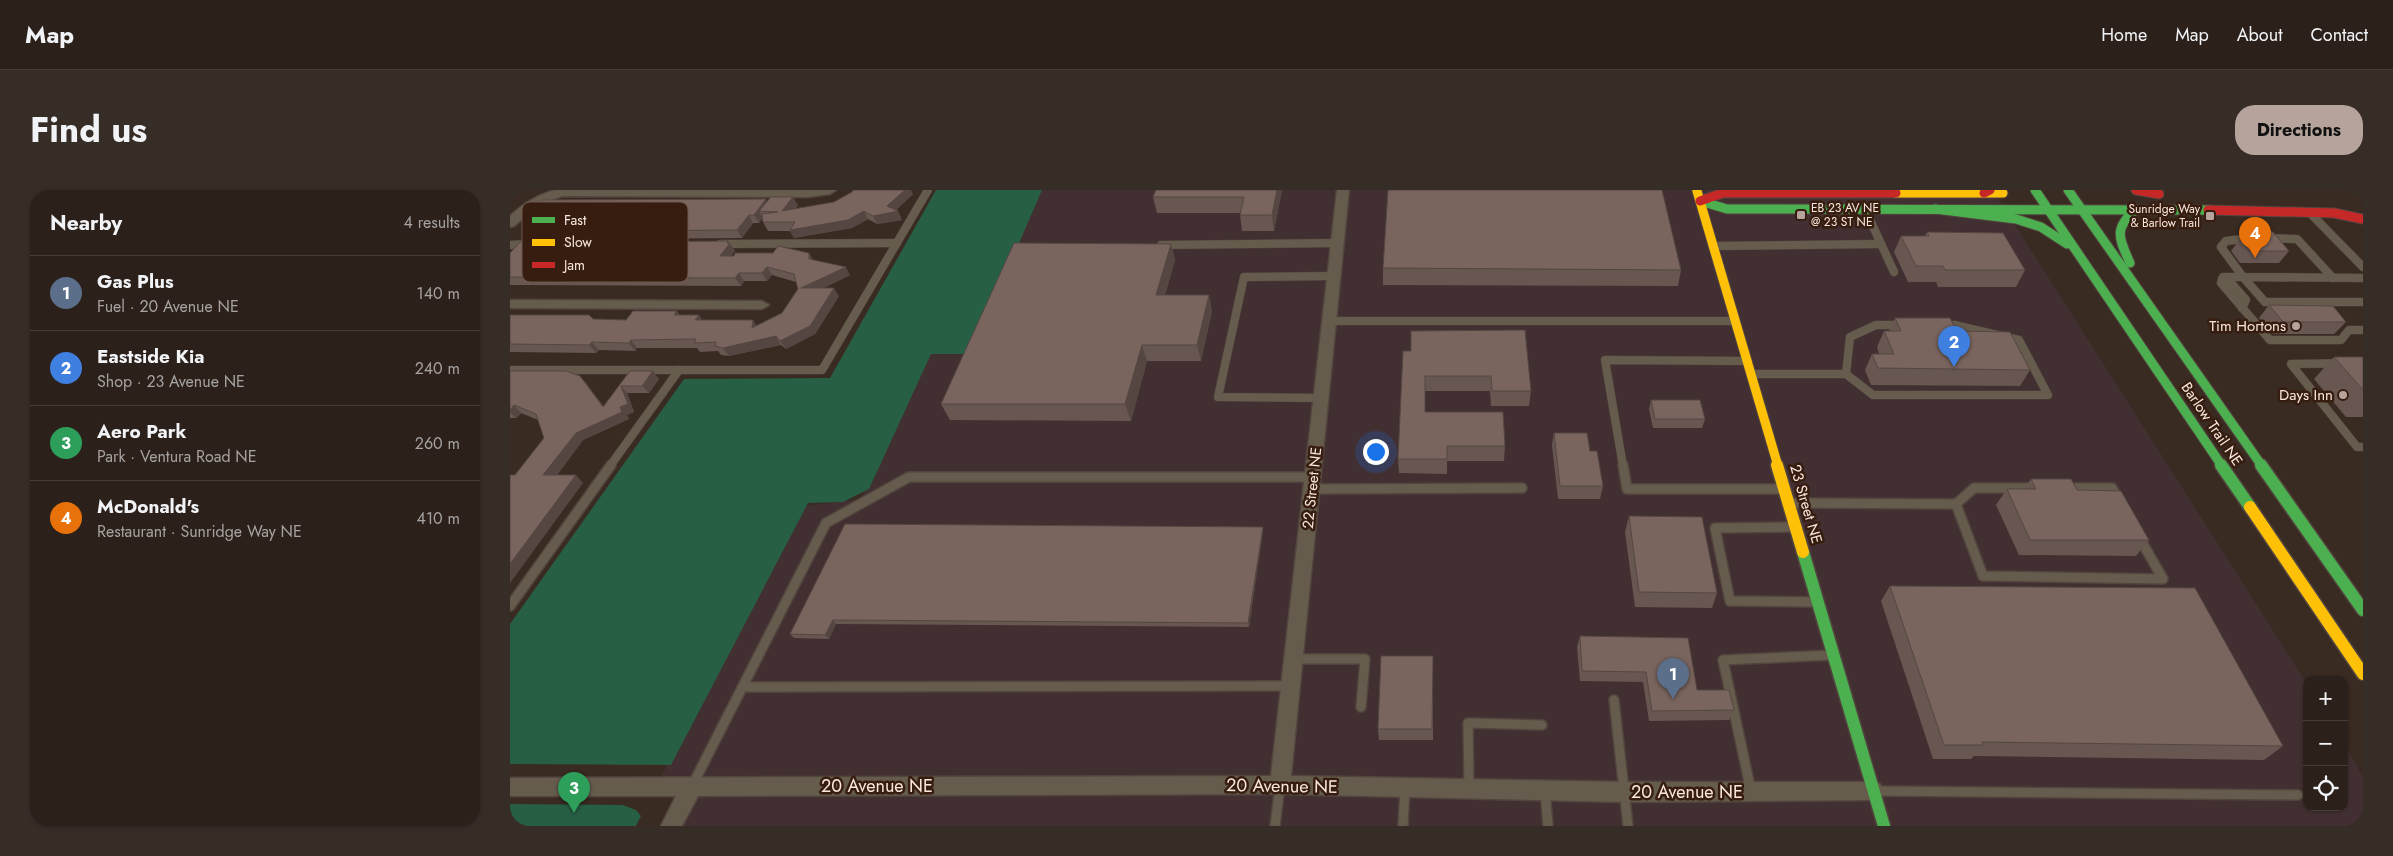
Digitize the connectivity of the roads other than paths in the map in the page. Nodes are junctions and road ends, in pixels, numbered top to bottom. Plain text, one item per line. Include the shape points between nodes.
1 (830, 190) edge
2 (928, 190) edge
3 (1343, 190) edge
4 (2136, 190) edge
5 (1987, 191) edge
6 (1853, 192) edge
7 (1921, 192) edge
8 (2070, 192) edge
9 (2030, 193) edge
10 (2085, 194) dead end
11 (2121, 194) dead end
12 (1699, 195) edge
13 (534, 202) edge
14 (2048, 208) junction
15 (1865, 209) junction
16 (1935, 209) junction
17 (2082, 209) junction
18 (2136, 210) junction
19 (522, 212) edge
20 (2308, 212) junction
21 (2363, 219) edge
22 (510, 223) edge
23 (897, 243) junction
24 (1338, 243) junction
25 (708, 244) edge
26 (1881, 244) junction
27 (1152, 245) edge
28 (1714, 246) junction
29 (2077, 252) junction
30 (2354, 258) junction
31 (2363, 258) edge
32 (2363, 267) edge
33 (1894, 272) dead end
34 (1334, 276) junction
35 (2244, 277) junction
36 (2333, 278) junction
37 (2363, 278) edge
38 (2363, 302) edge
39 (510, 304) edge
40 (762, 304) dead end
41 (2149, 308) junction
42 (1328, 321) junction
43 (1736, 321) junction
44 (1915, 325) edge
45 (1934, 325) edge
46 (2363, 330) edge
47 (1748, 361) junction
48 (2363, 363) edge
49 (510, 370) edge
50 (679, 370) junction
51 (1752, 374) junction
52 (1846, 374) junction
53 (1322, 398) junction
54 (2363, 447) edge
55 (1312, 483) junction
56 (1522, 488) dead end
57 (1786, 489) junction
58 (1790, 503) junction
59 (1956, 504) junction
60 (2126, 513) edge
61 (1797, 527) junction
62 (2135, 529) edge
63 (1819, 602) junction
64 (510, 606) edge
65 (2363, 610) edge
66 (1835, 655) junction
67 (1293, 658) junction
68 (2363, 674) edge
69 (1290, 686) junction
70 (744, 688) junction
71 (1614, 700) dead end
72 (1361, 708) dead end
73 (1542, 725) dead end
74 (1280, 785) junction
75 (510, 787) edge
76 (692, 787) junction
77 (1405, 788) junction
78 (1469, 789) junction
79 (1545, 790) junction
80 (1751, 791) junction
81 (1873, 791) junction
82 (1624, 792) junction
83 (2298, 795) dead end
84 (671, 826) edge
85 (1275, 826) edge
86 (1403, 826) edge
87 (1548, 826) edge
88 (1628, 826) edge
89 (1884, 826) edge

1 - 13 street via 808,193 561,192
2 - 23 lane
3 - 24 street, 22 Street NE
4 - 11 street via 2164,194
5 - 7 street
5 - 9 street
6 - 7 street
6 - 12 street
8 - 9 street
8 - 10 street
8 - 17 street, Barlow Trail NE
9 - 14 street, Barlow Trail NE
12 - 15 street via 1727,209
12 - 28 street, 23 Street NE
14 - 16 street
14 - 17 street
14 - 29 street, Barlow Trail NE
15 - 16 street
15 - 26 lane
16 - 29 street via 2032,224
17 - 18 street
17 - 41 street, Barlow Trail NE
18 - 20 street
18 - 41 street via 2120,222 2118,235
19 - 22 street
20 - 21 street
20 - 30 lane
23 - 25 lane
23 - 50 lane via 822,370
24 - 27 lane
24 - 34 street, 22 Street NE
26 - 28 lane
26 - 33 lane
28 - 43 street, 23 Street NE
29 - 68 street, Barlow Trail NE
30 - 31 lane
30 - 32 lane
34 - 42 street, 22 Street NE
34 - 53 lane via 1244,277 1218,397
35 - 36 lane
35 - 36 lane via 2221,247 2226,241 2297,238
35 - 38 lane via 2265,302
35 - 46 lane via 2223,277 2221,283 2270,340 2342,340 2349,330
36 - 37 lane
39 - 40 street
41 - 65 street, Barlow Trail NE
42 - 43 lane
42 - 53 street, 22 Street NE
43 - 47 street, 23 Street NE
44 - 52 lane via 1876,325 1850,337
45 - 52 lane via 1954,325 2019,340 2048,395 1873,395
47 - 51 street, 23 Street NE
47 - 57 lane via 1605,360 1627,489
48 - 54 lane via 2291,364 2357,447
49 - 50 lane
50 - 64 lane
51 - 52 lane
51 - 57 street, 23 Street NE
53 - 55 street, 22 Street NE
55 - 56 lane
55 - 67 street, 22 Street NE
55 - 70 lane via 909,477 826,524
57 - 58 street, 23 Street NE
58 - 59 lane
58 - 61 street, 23 Street NE
59 - 60 lane via 1974,488 2112,488
59 - 62 lane via 1984,576 2163,579
61 - 63 street, 23 Street NE
61 - 63 lane via 1715,528 1730,601
63 - 66 street, 23 Street NE
66 - 80 lane via 1723,660
66 - 81 street, 23 Street NE
67 - 69 street, 22 Street NE
67 - 72 lane via 1364,659
69 - 70 lane
69 - 74 street, 22 Street NE
70 - 76 lane
71 - 82 lane
73 - 78 lane via 1468,723
74 - 76 street, 20 Avenue NE
74 - 77 street, 20 Avenue NE
74 - 85 lane
75 - 76 street, 20 Avenue NE
76 - 84 street
77 - 78 street, 20 Avenue NE
77 - 86 lane
78 - 79 street, 20 Avenue NE
79 - 82 street, 20 Avenue NE
79 - 87 lane
80 - 81 street, 20 Avenue NE
80 - 82 street, 20 Avenue NE
81 - 83 lane
81 - 89 street, 23 Street NE
82 - 88 lane

